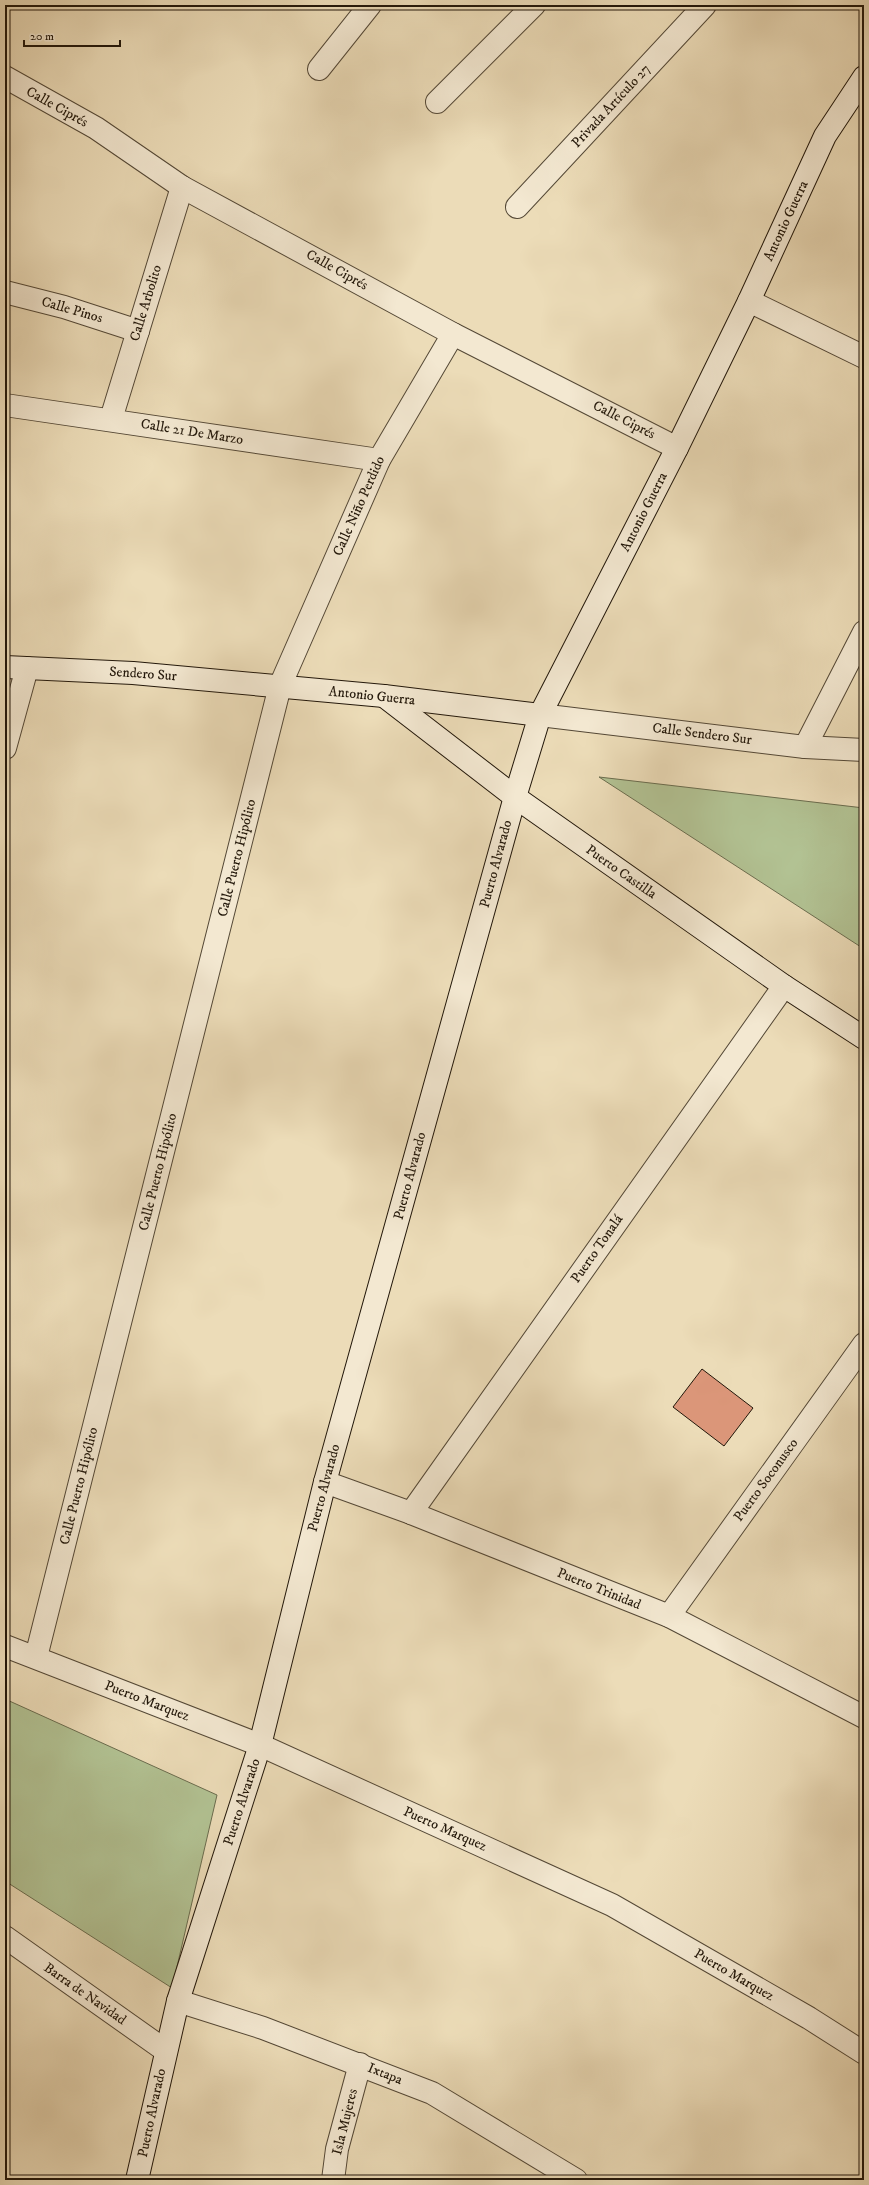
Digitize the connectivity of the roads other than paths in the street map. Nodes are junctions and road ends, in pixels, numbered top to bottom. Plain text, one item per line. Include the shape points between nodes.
1 (370, 5) edge
2 (534, 5) edge
3 (705, 5) edge
4 (319, 69) dead end
5 (5, 77) edge
6 (864, 77) edge
7 (437, 102) dead end
8 (182, 187) junction
9 (517, 207) dead end
10 (5, 292) edge
11 (749, 301) junction
12 (138, 331) junction
13 (453, 334) junction
14 (864, 357) edge
15 (5, 405) edge
16 (111, 420) junction
17 (677, 448) junction
18 (379, 460) junction
19 (864, 632) edge
20 (5, 666) edge
21 (27, 668) junction
22 (280, 686) junction
23 (384, 696) junction
24 (540, 714) junction
25 (805, 747) junction
26 (5, 748) edge
27 (864, 750) edge
28 (515, 798) junction
29 (784, 986) junction
30 (864, 1038) edge
31 (864, 1344) edge
32 (325, 1482) junction
33 (411, 1513) junction
34 (668, 1616) junction
35 (5, 1646) edge
36 (36, 1657) junction
37 (864, 1717) edge
38 (260, 1745) junction
39 (5, 1937) edge
40 (178, 2001) junction
41 (166, 2051) junction
42 (864, 2053) edge
43 (360, 2064) junction
44 (137, 2180) edge
45 (333, 2180) edge
46 (576, 2180) edge

1 - 4 street
2 - 7 street
3 - 9 street, Privada Artículo 27
5 - 8 street, Calle Ciprés via 96,128
6 - 11 street, Antonio Guerra via 825,136
8 - 12 street, Calle Arbolito
8 - 13 street, Calle Ciprés
10 - 12 street, Calle Pinos via 64,307
11 - 14 street
11 - 17 street, Antonio Guerra
12 - 16 street, Calle Arbolito
13 - 17 street, Calle Ciprés
13 - 18 street, Calle Niño Perdido
15 - 16 street, Calle 21 De Marzo
16 - 18 street, Calle 21 De Marzo
17 - 24 street, Antonio Guerra
18 - 22 street, Calle Niño Perdido
19 - 25 street
20 - 21 street, Sendero Sur
21 - 22 street, Sendero Sur via 133,672
21 - 26 street
22 - 23 street, Antonio Guerra
22 - 36 street, Calle Puerto Hipólito
23 - 24 street, Antonio Guerra
23 - 28 street, Puerto Castilla
24 - 25 street, Calle Sendero Sur
24 - 28 street, Puerto Alvarado
25 - 27 street, Calle Sendero Sur
28 - 29 street, Puerto Castilla
28 - 32 street, Puerto Alvarado
29 - 30 street, Puerto Castilla
29 - 33 street, Puerto Tonalá
31 - 34 street, Puerto Soconusco
32 - 33 street, Puerto Trinidad
32 - 38 street, Puerto Alvarado
33 - 34 street, Puerto Trinidad
34 - 37 street, Puerto Trinidad
35 - 36 street, Puerto Marquez
36 - 38 street, Puerto Marquez
38 - 40 street, Puerto Alvarado
38 - 42 street, Puerto Marquez via 612,1905 809,2018
39 - 41 street, Barra de Navidad
40 - 41 street, Puerto Alvarado
40 - 43 street, Ixtapa via 263,2028
41 - 44 street, Puerto Alvarado
43 - 45 street, Isla Mujeres via 337,2149
43 - 46 street, Ixtapa via 432,2092

